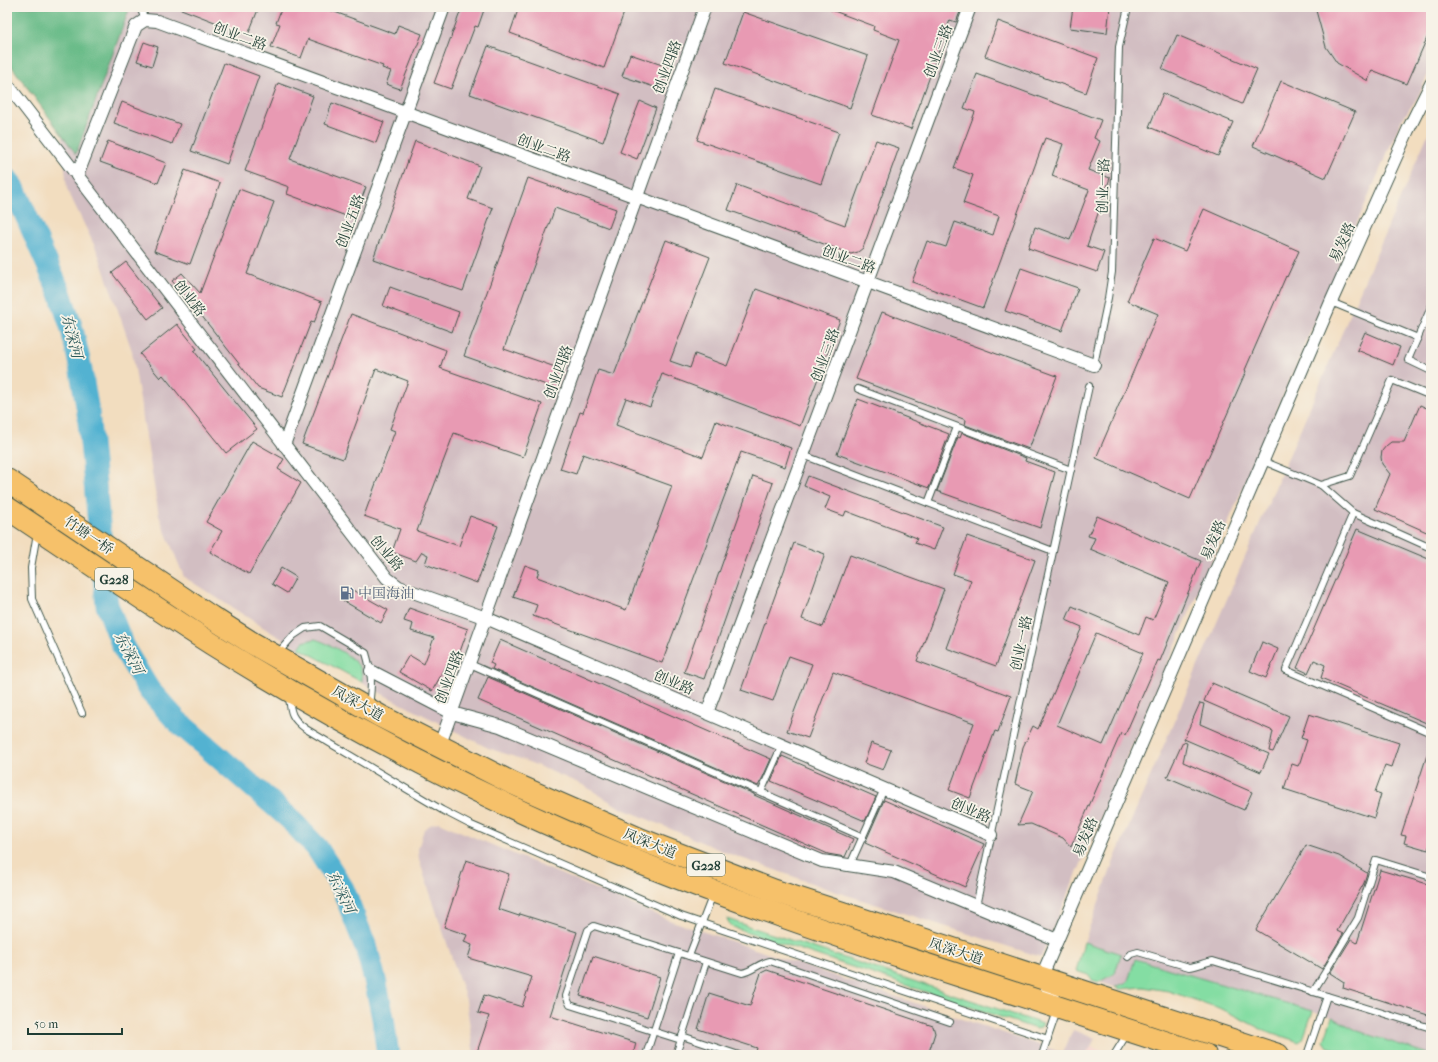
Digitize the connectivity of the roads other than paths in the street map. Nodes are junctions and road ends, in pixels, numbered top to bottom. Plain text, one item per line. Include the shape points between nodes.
1 (140, 7) edge
2 (444, 7) edge
3 (705, 7) edge
4 (970, 7) edge
5 (1128, 7) edge
6 (145, 20) junction
7 (7, 84) edge
8 (1431, 84) edge
9 (405, 112) junction
10 (77, 176) junction
11 (636, 197) junction
12 (868, 282) junction
13 (1331, 302) junction
14 (1431, 307) edge
15 (1418, 338) junction
16 (1094, 365) joint
17 (1431, 371) edge
18 (1089, 386) dead end
19 (858, 389) dead end
20 (1431, 396) edge
21 (957, 427) junction
22 (284, 445) junction
23 (803, 456) junction
24 (1263, 462) junction
25 (1071, 470) junction
26 (7, 471) edge
27 (7, 480) edge
28 (1321, 485) junction
29 (928, 503) junction
30 (47, 507) junction
31 (7, 508) edge
32 (1353, 513) junction
33 (7, 517) edge
34 (45, 533) junction
35 (1430, 546) edge
36 (1053, 551) junction
37 (171, 590) joint
38 (486, 618) junction
39 (176, 621) joint
40 (275, 656) junction
41 (470, 664) junction
42 (371, 671) junction
43 (289, 690) junction
44 (368, 710) junction
45 (82, 712) dead end
46 (452, 713) junction
47 (707, 713) junction
48 (1431, 733) edge
49 (782, 745) junction
50 (439, 747) junction
51 (884, 789) junction
52 (761, 792) junction
53 (992, 835) junction
54 (863, 836) junction
55 (850, 865) junction
56 (1431, 877) edge
57 (714, 892) junction
58 (976, 906) junction
59 (702, 923) junction
60 (1057, 940) junction
61 (679, 952) junction
62 (689, 956) junction
63 (1128, 957) dead end
64 (706, 962) junction
65 (1041, 978) junction
66 (1313, 992) junction
67 (1327, 996) junction
68 (1058, 1008) junction
69 (950, 1022) dead end
70 (1431, 1028) edge
71 (653, 1031) junction
72 (1129, 1031) junction
73 (681, 1038) junction
74 (1048, 1039) junction
75 (646, 1055) edge
76 (676, 1055) edge
77 (739, 1055) edge
78 (1042, 1055) edge
79 (1114, 1055) edge
80 (1204, 1055) edge
81 (1278, 1055) edge
82 (1307, 1055) edge

1 - 6 lane
2 - 9 street, 创业五路
3 - 11 street, 创业四路
4 - 12 street, 创业三路
5 - 16 lane, 创业一路 via 1119,47 1112,272
6 - 9 street, 创业二路 via 157,21
6 - 10 street via 136,26
7 - 10 street, 创业路
8 - 13 street, 易发路
9 - 11 street, 创业二路
9 - 22 street, 创业五路
10 - 22 street, 创业路
11 - 12 street, 创业二路
11 - 38 street, 创业四路
12 - 16 street, 创业二路
12 - 23 street, 创业三路
13 - 15 lane
13 - 24 street, 易发路
14 - 15 lane
15 - 17 lane via 1408,360
18 - 25 lane, 创业一路
19 - 21 lane
20 - 28 lane via 1392,380 1350,476
21 - 25 lane
21 - 29 lane
22 - 38 street, 创业路 via 387,578 399,587
23 - 29 lane
23 - 47 street, 创业三路
24 - 28 lane
24 - 60 street, 易发路
25 - 36 lane, 创业一路
26 - 30 highway via 26,484
27 - 30 highway, G228
28 - 32 lane
29 - 36 lane
30 - 37 highway, 竹塘一桥 / G228
31 - 34 highway, G228
32 - 35 lane
32 - 48 lane via 1286,670
33 - 34 highway, G228 via 16,523
34 - 39 highway, 竹塘一桥 / G228
34 - 45 lane via 31,568 32,599
36 - 53 lane, 创业一路
37 - 40 highway, 凤深大道 / G228
38 - 41 street, 创业四路
38 - 47 street, 创业路
39 - 43 highway, 凤深大道 / G228
40 - 42 lane via 293,636 305,628 320,626 366,654
40 - 44 highway, 凤深大道 / G228
41 - 46 street, 创业四路
41 - 52 lane
42 - 44 lane
42 - 46 street
43 - 57 highway, 凤深大道 / G228 via 414,759 503,803
43 - 59 lane via 293,717 301,725 442,810 469,824
44 - 50 highway, 凤深大道 / G228
46 - 50 street, 创业四路
46 - 55 street via 500,726 822,861
47 - 49 street, 创业路
49 - 51 street, 创业路
49 - 52 lane
50 - 65 highway, 凤深大道 / G228 via 577,812 730,874
51 - 53 street, 创业路
51 - 54 lane
52 - 54 lane
53 - 58 lane, 创业一路
54 - 55 lane
55 - 58 street via 894,872
56 - 66 lane via 1376,860 1358,918
57 - 59 lane
57 - 68 highway, 凤深大道 / G228 via 856,942
58 - 60 street
59 - 62 lane
59 - 74 lane
60 - 65 street, 易发路
61 - 62 lane
61 - 71 lane
61 - 71 lane via 594,926 588,930 566,996 570,1005
62 - 64 lane
63 - 66 lane via 1138,952 1189,967 1213,961
64 - 69 lane via 742,973 750,972 762,962 770,961
64 - 73 lane
65 - 68 street
65 - 81 highway, 凤深大道 / G228
66 - 67 lane
67 - 70 lane
67 - 82 lane
68 - 72 highway, 凤深大道 / G228
68 - 74 lane
71 - 73 lane
71 - 75 lane
72 - 79 lane
72 - 80 highway, 凤深大道 / G228
73 - 76 lane
73 - 77 lane
74 - 78 lane

